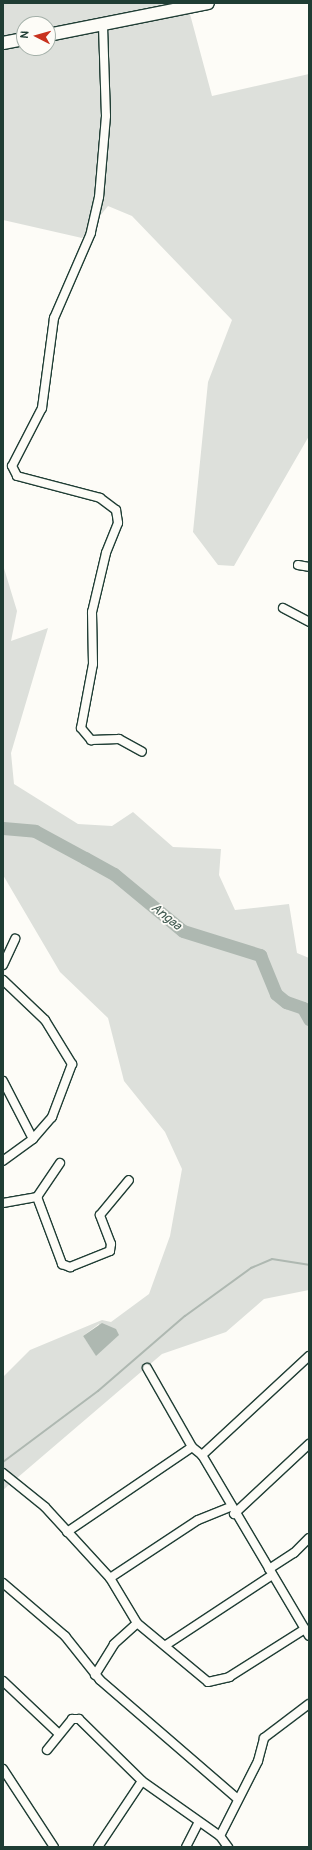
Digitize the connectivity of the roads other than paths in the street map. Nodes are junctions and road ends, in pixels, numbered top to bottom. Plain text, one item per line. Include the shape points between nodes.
1 (208, 3) edge
2 (103, 26) junction
3 (56, 34) edge
4 (16, 41) edge
5 (3, 43) edge
6 (298, 565) dead end
7 (309, 567) edge
8 (283, 608) dead end
9 (309, 622) edge
10 (142, 752) dead end
11 (15, 939) dead end
12 (3, 965) edge
13 (3, 980) edge
14 (3, 1081) edge
15 (33, 1139) junction
16 (3, 1161) edge
17 (60, 1163) dead end
18 (129, 1180) dead end
19 (37, 1197) junction
20 (3, 1203) edge
21 (309, 1356) edge
22 (147, 1368) dead end
23 (309, 1444) edge
24 (192, 1447) junction
25 (202, 1455) junction
26 (3, 1473) edge
27 (232, 1511) junction
28 (67, 1532) junction
29 (309, 1538) edge
30 (271, 1572) junction
31 (110, 1578) junction
32 (3, 1583) edge
33 (137, 1623) junction
34 (307, 1632) edge
35 (166, 1645) junction
36 (95, 1675) junction
37 (3, 1681) edge
38 (309, 1704) edge
39 (59, 1734) junction
40 (47, 1750) dead end
41 (3, 1769) edge
42 (142, 1781) junction
43 (238, 1799) junction
44 (198, 1823) junction
45 (221, 1837) junction
46 (54, 1847) edge
47 (98, 1847) edge
48 (186, 1847) edge
49 (218, 1847) edge
50 (228, 1847) edge

1 - 2 street
2 - 3 street
2 - 10 street via 106,116 99,197 91,233 54,318 42,408 12,466 17,476 100,498 116,510 118,523 106,553 92,612 93,664 81,728 91,740 119,739
4 - 5 street
6 - 7 street
8 - 9 street
11 - 12 street
13 - 15 street via 44,1020 72,1064 52,1117
14 - 15 street
15 - 16 street
17 - 19 street
18 - 19 street via 100,1215 111,1244 110,1251 70,1267 62,1264
19 - 20 street
21 - 25 street
22 - 24 street
23 - 27 street
24 - 25 street
24 - 28 street
25 - 27 street
26 - 28 street via 45,1507
27 - 30 street
27 - 31 street via 198,1520
28 - 31 street
29 - 30 street
30 - 34 street
30 - 35 street
31 - 33 street
32 - 36 street via 65,1636
33 - 35 street
33 - 36 street via 114,1644
34 - 35 street via 216,1682 208,1682
36 - 43 street
37 - 39 street
38 - 43 street via 264,1738 258,1761
39 - 40 street
39 - 42 street via 72,1719 79,1719
41 - 46 street
42 - 44 street
42 - 47 street
43 - 45 street
44 - 45 street
44 - 48 street
45 - 49 street
45 - 50 street

